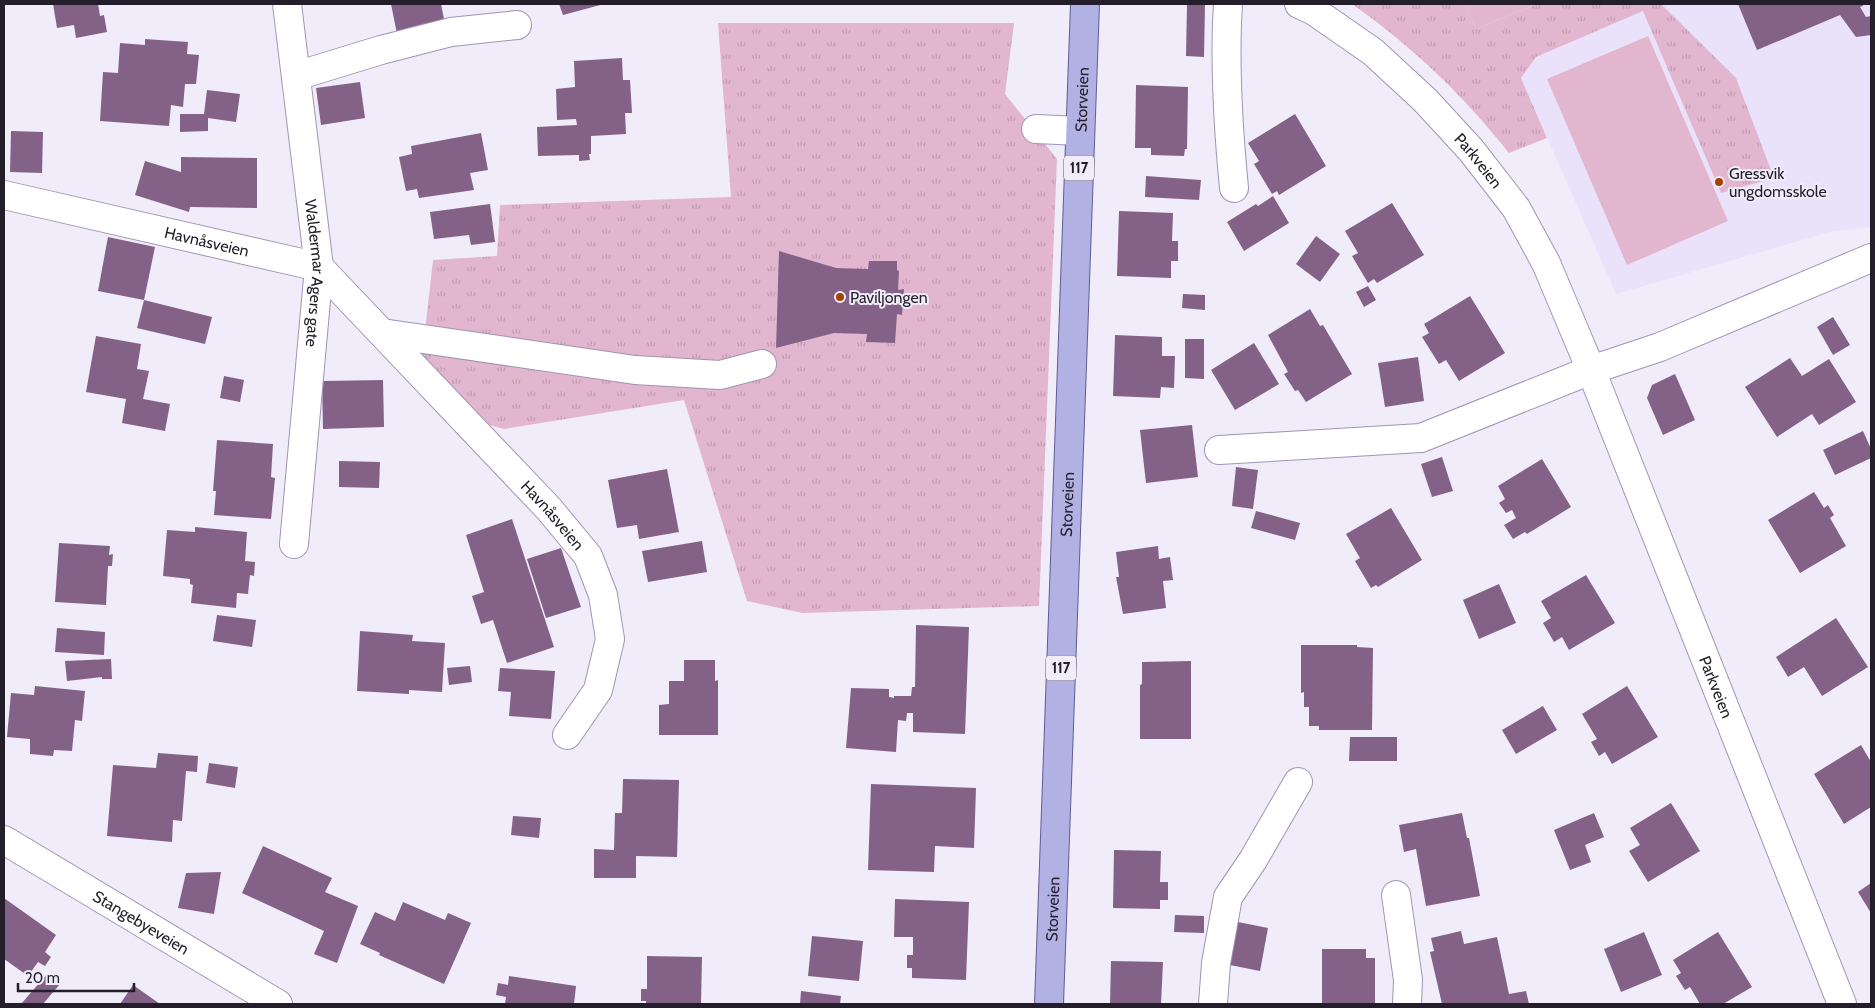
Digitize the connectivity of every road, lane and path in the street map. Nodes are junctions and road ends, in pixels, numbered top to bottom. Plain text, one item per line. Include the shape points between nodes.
1 (287, 4) edge
2 (1084, 4) edge
3 (1228, 4) edge
4 (1299, 4) edge
5 (517, 25) dead end
6 (296, 76) junction
7 (1036, 129) dead end
8 (1080, 131) junction
9 (1234, 188) dead end
10 (4, 195) edge
11 (1871, 258) edge
12 (319, 267) junction
13 (382, 334) junction
14 (762, 364) dead end
15 (1591, 370) junction
16 (1219, 450) dead end
17 (294, 544) dead end
18 (567, 735) dead end
19 (1298, 782) dead end
20 (4, 840) edge
21 (1396, 894) dead end
22 (278, 1004) edge
23 (1049, 1004) edge
24 (1213, 1004) edge
25 (1406, 1004) edge
26 (1842, 1004) edge

1 - 6 street, Waldermar Agers gate
2 - 8 main road, Storveien / 117
3 - 9 street via 1228,124
4 - 15 street, Parkveien via 1372,52 1425,100 1471,150 1516,208 1542,255
5 - 6 street via 451,32
6 - 12 street, Waldermar Agers gate
7 - 8 street
8 - 23 main road, Storveien / 117
10 - 12 street, Havnåsveien
11 - 15 street via 1660,347
12 - 13 street, Havnåsveien
12 - 17 street, Waldermar Agers gate
13 - 14 street via 635,370 720,374
13 - 18 street, Havnåsveien via 550,510 588,556 603,595 610,639 598,690
15 - 16 street via 1421,438
15 - 26 street, Parkveien
19 - 24 street via 1228,897 1216,963
20 - 22 street, Stangebyeveien
21 - 25 street via 1408,980

